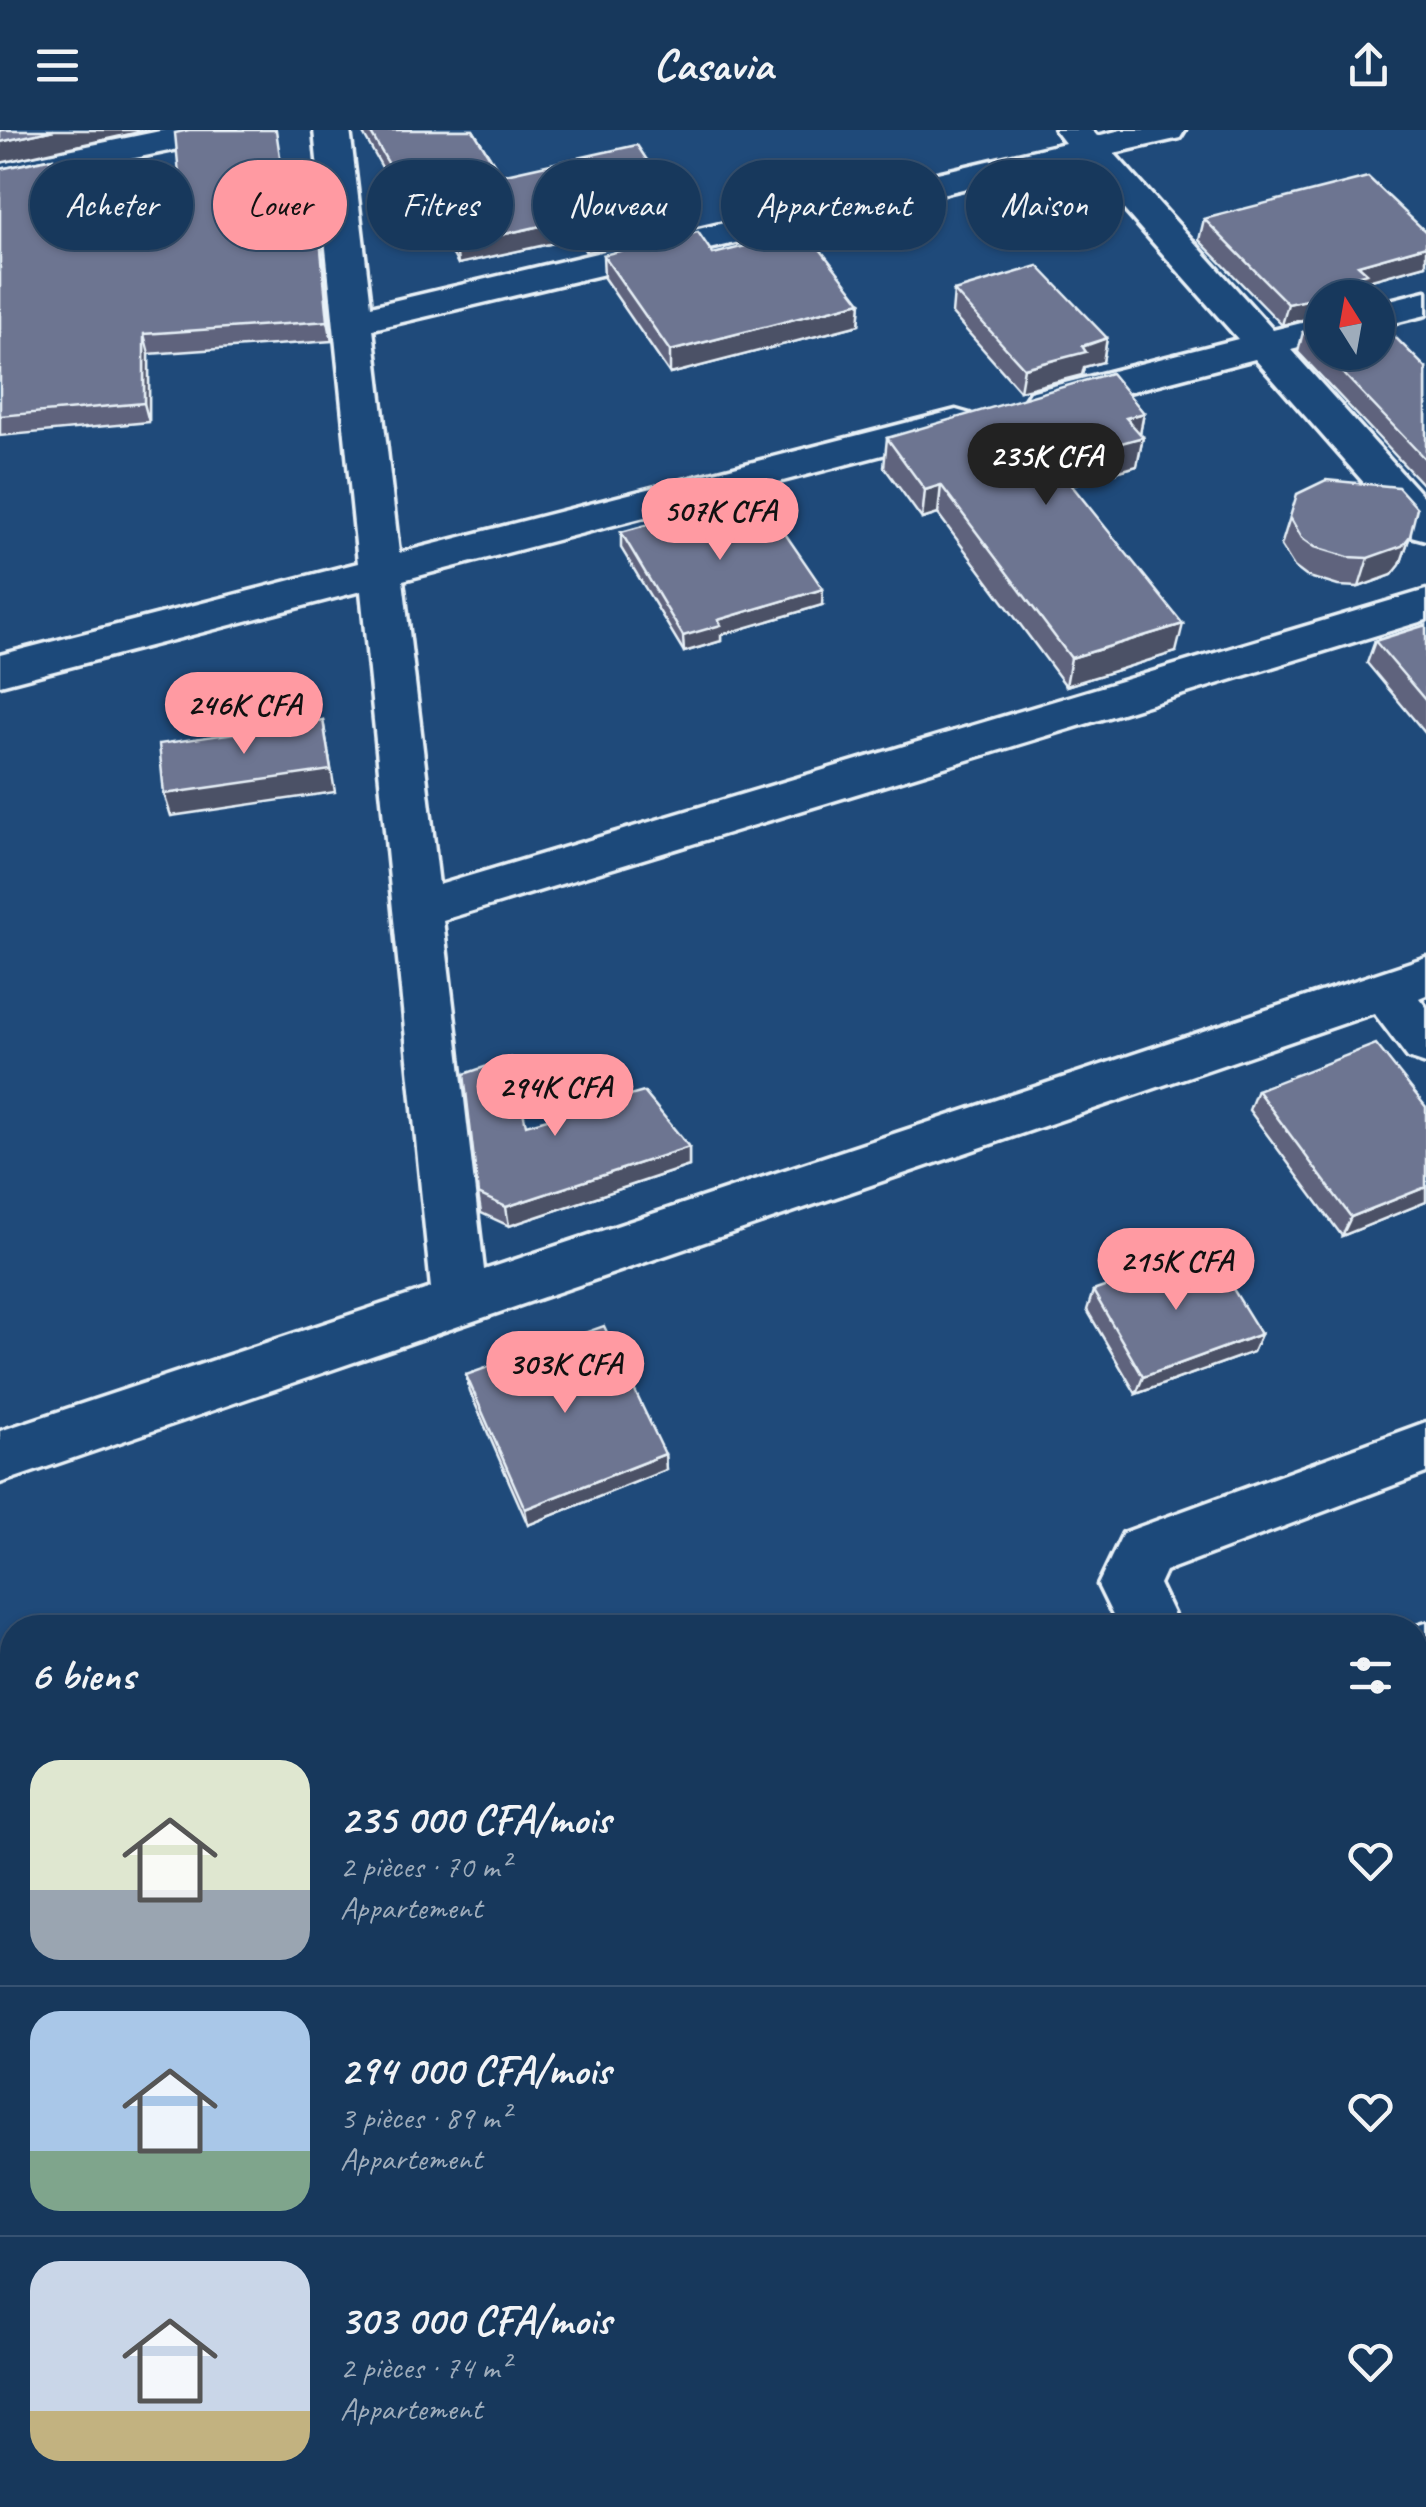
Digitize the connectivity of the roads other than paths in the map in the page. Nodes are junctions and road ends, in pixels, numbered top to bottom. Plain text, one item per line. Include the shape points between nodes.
1 (217, 130) edge
2 (332, 130) edge
3 (1167, 130) edge
4 (1082, 139) edge
5 (0, 176) edge
6 (1426, 303) edge
7 (1395, 311) edge
8 (353, 322) junction
9 (1305, 334) edge
10 (1264, 344) junction
11 (1426, 526) edge
12 (380, 570) junction
13 (1426, 605) edge
14 (0, 670) edge
15 (417, 910) junction
16 (1405, 983) edge
17 (1426, 1044) edge
18 (460, 1300) junction
19 (1426, 1447) edge
20 (0, 1458) edge
21 (1143, 1615) edge

1 - 5 street
2 - 8 street
3 - 4 street
4 - 8 street
4 - 10 street
6 - 7 street
8 - 12 street
9 - 10 street
10 - 11 street
10 - 12 street
12 - 14 street
12 - 15 street
13 - 15 street
15 - 18 street
16 - 17 street
16 - 18 street
18 - 20 street
19 - 21 street via 1144,1552 1128,1586

